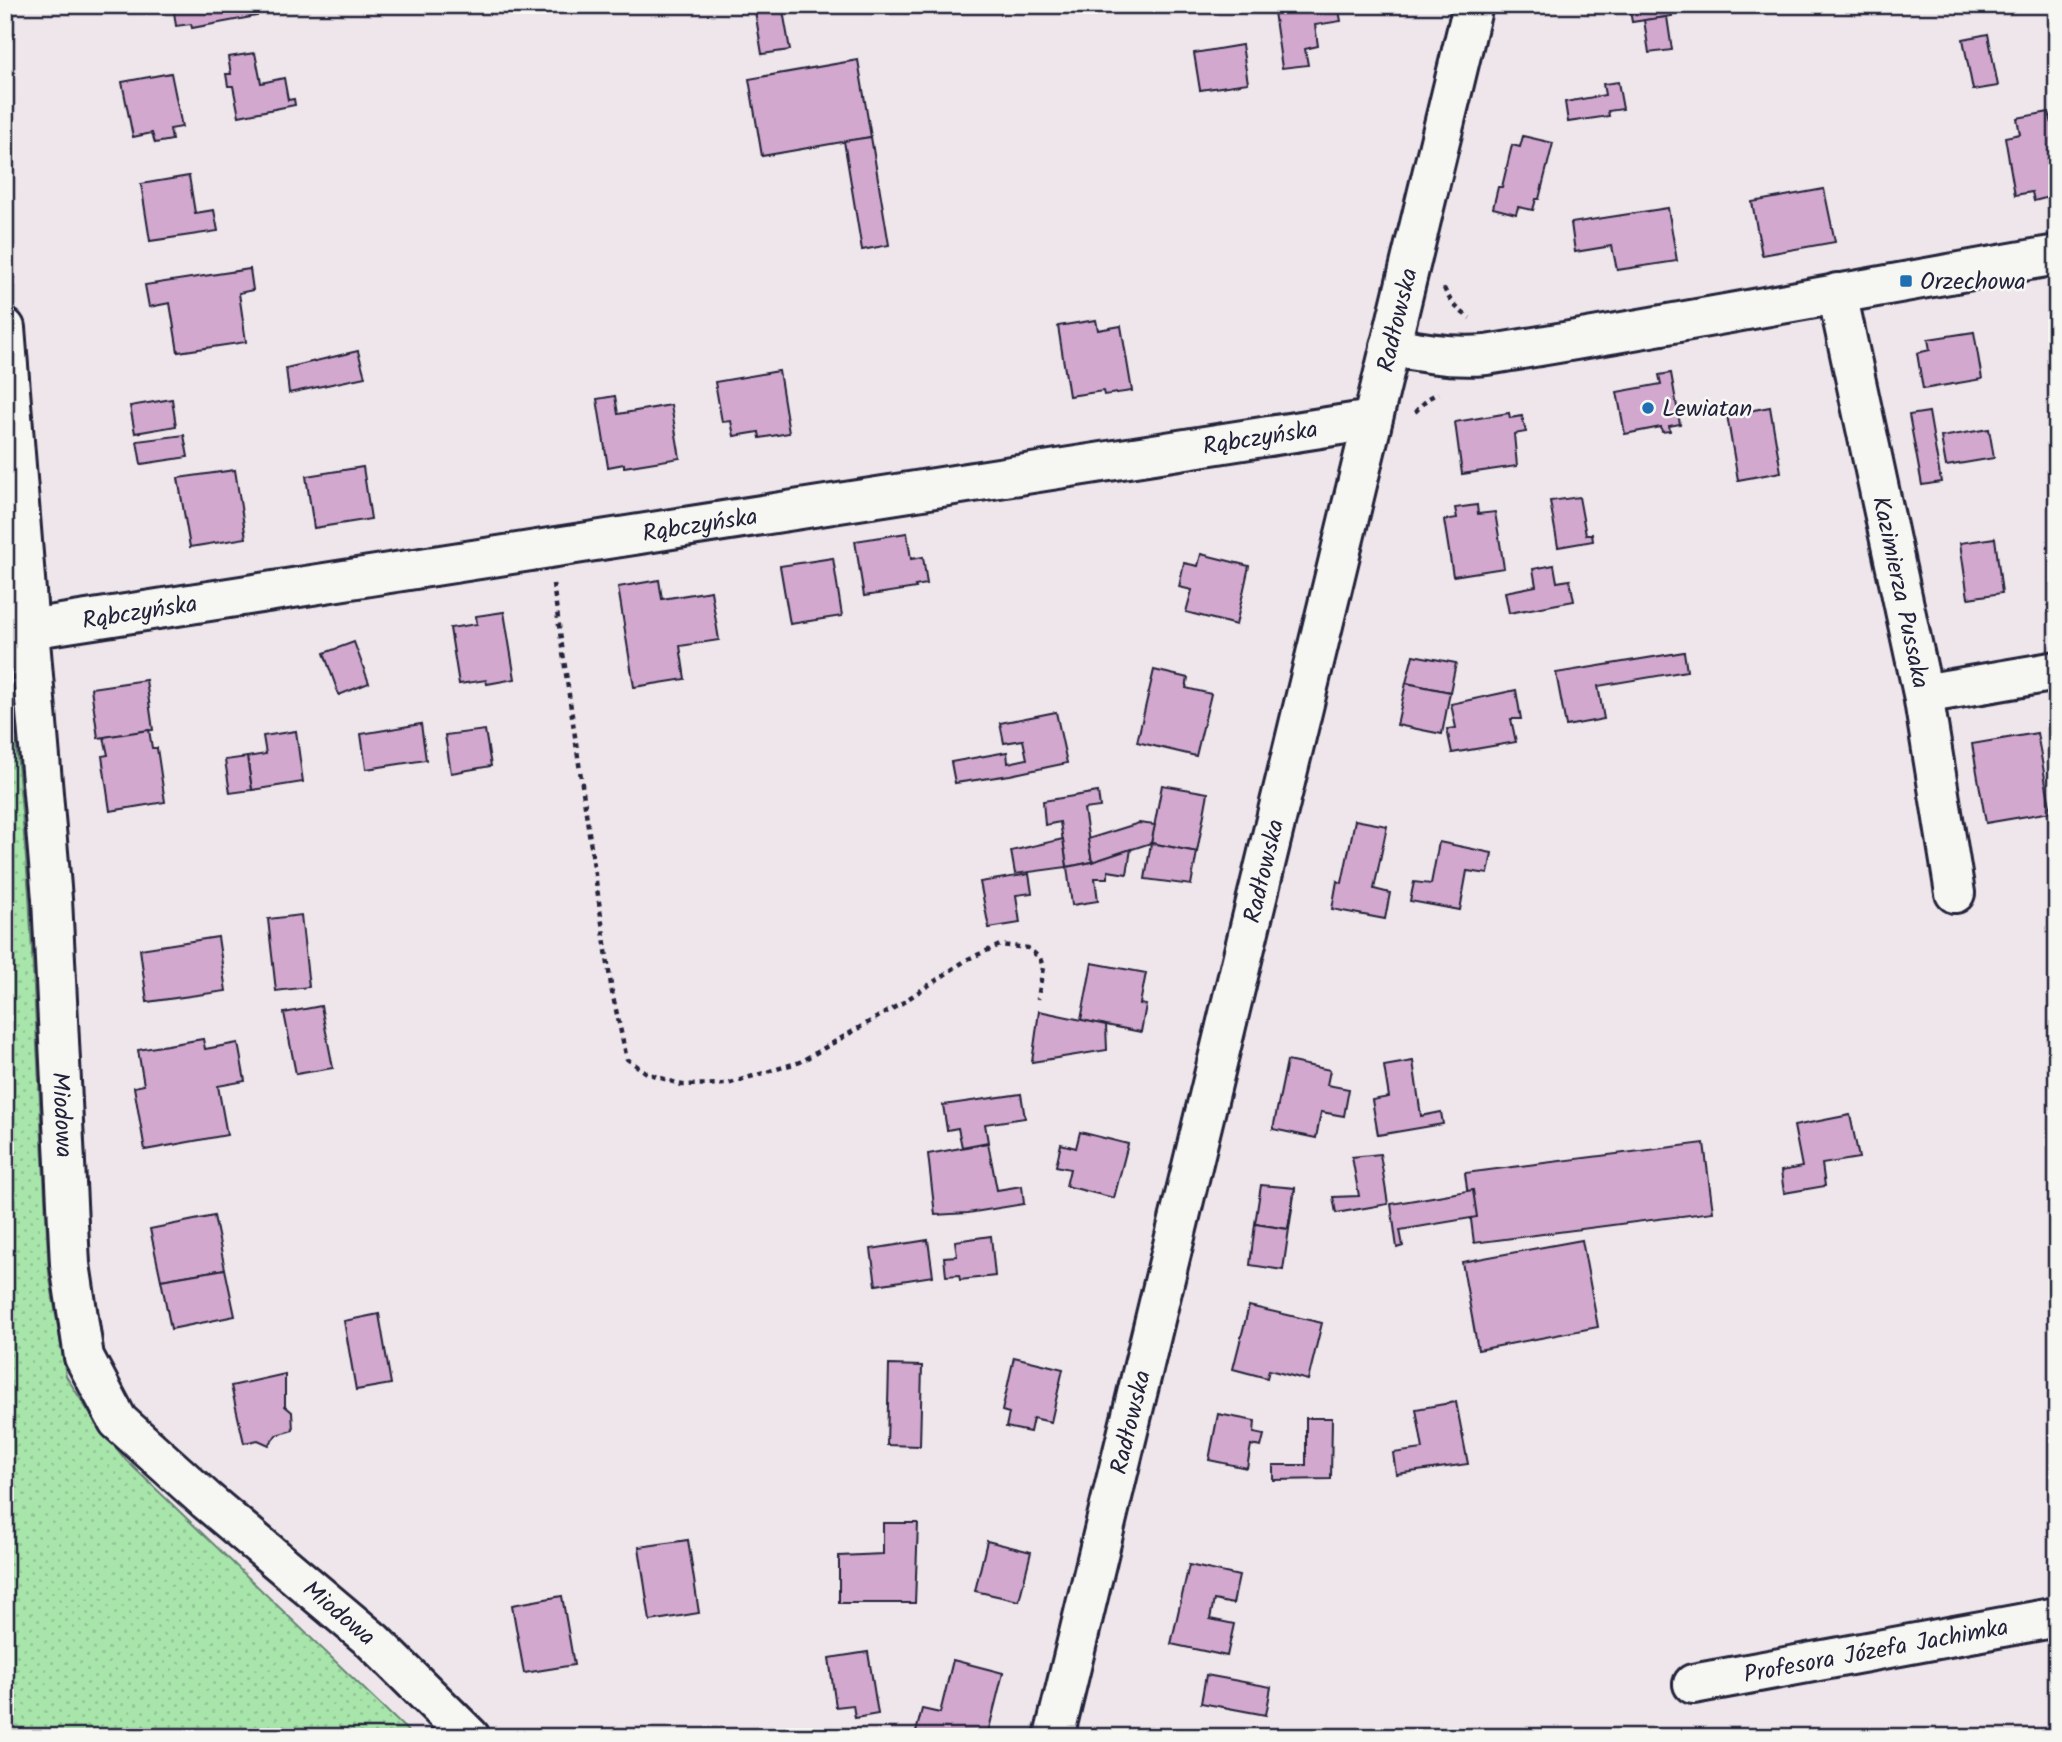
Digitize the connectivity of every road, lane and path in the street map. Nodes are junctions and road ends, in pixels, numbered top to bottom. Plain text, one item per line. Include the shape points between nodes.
1 (1473, 5) edge
2 (2057, 255) edge
3 (1838, 293) junction
4 (5, 328) edge
5 (1390, 346) junction
6 (1372, 420) junction
7 (548, 548) junction
8 (29, 629) junction
9 (2057, 671) edge
10 (1923, 694) junction
11 (1955, 893) dead end
12 (1038, 999) dead end
13 (2057, 1617) edge
14 (1693, 1684) dead end
15 (470, 1737) edge
16 (1054, 1737) edge

1 - 5 street, Radłowska
2 - 3 street
3 - 5 street via 1486,355 1465,357
3 - 10 street, Kazimierza Pussaka
4 - 8 street, Miodowa
5 - 6 street, Radłowska
6 - 7 street, Rąbczyńska
6 - 16 street, Radłowska
7 - 8 street, Rąbczyńska
7 - 12 path via 612,992 627,1059 647,1073 682,1085 727,1084 800,1062 968,959 1000,945 1028,947 1040,958
8 - 15 street, Miodowa via 52,899 70,1264 84,1357 118,1421 373,1641
9 - 10 street
10 - 11 street, Kazimierza Pussaka
13 - 14 street, Profesora Józefa Jachimka

